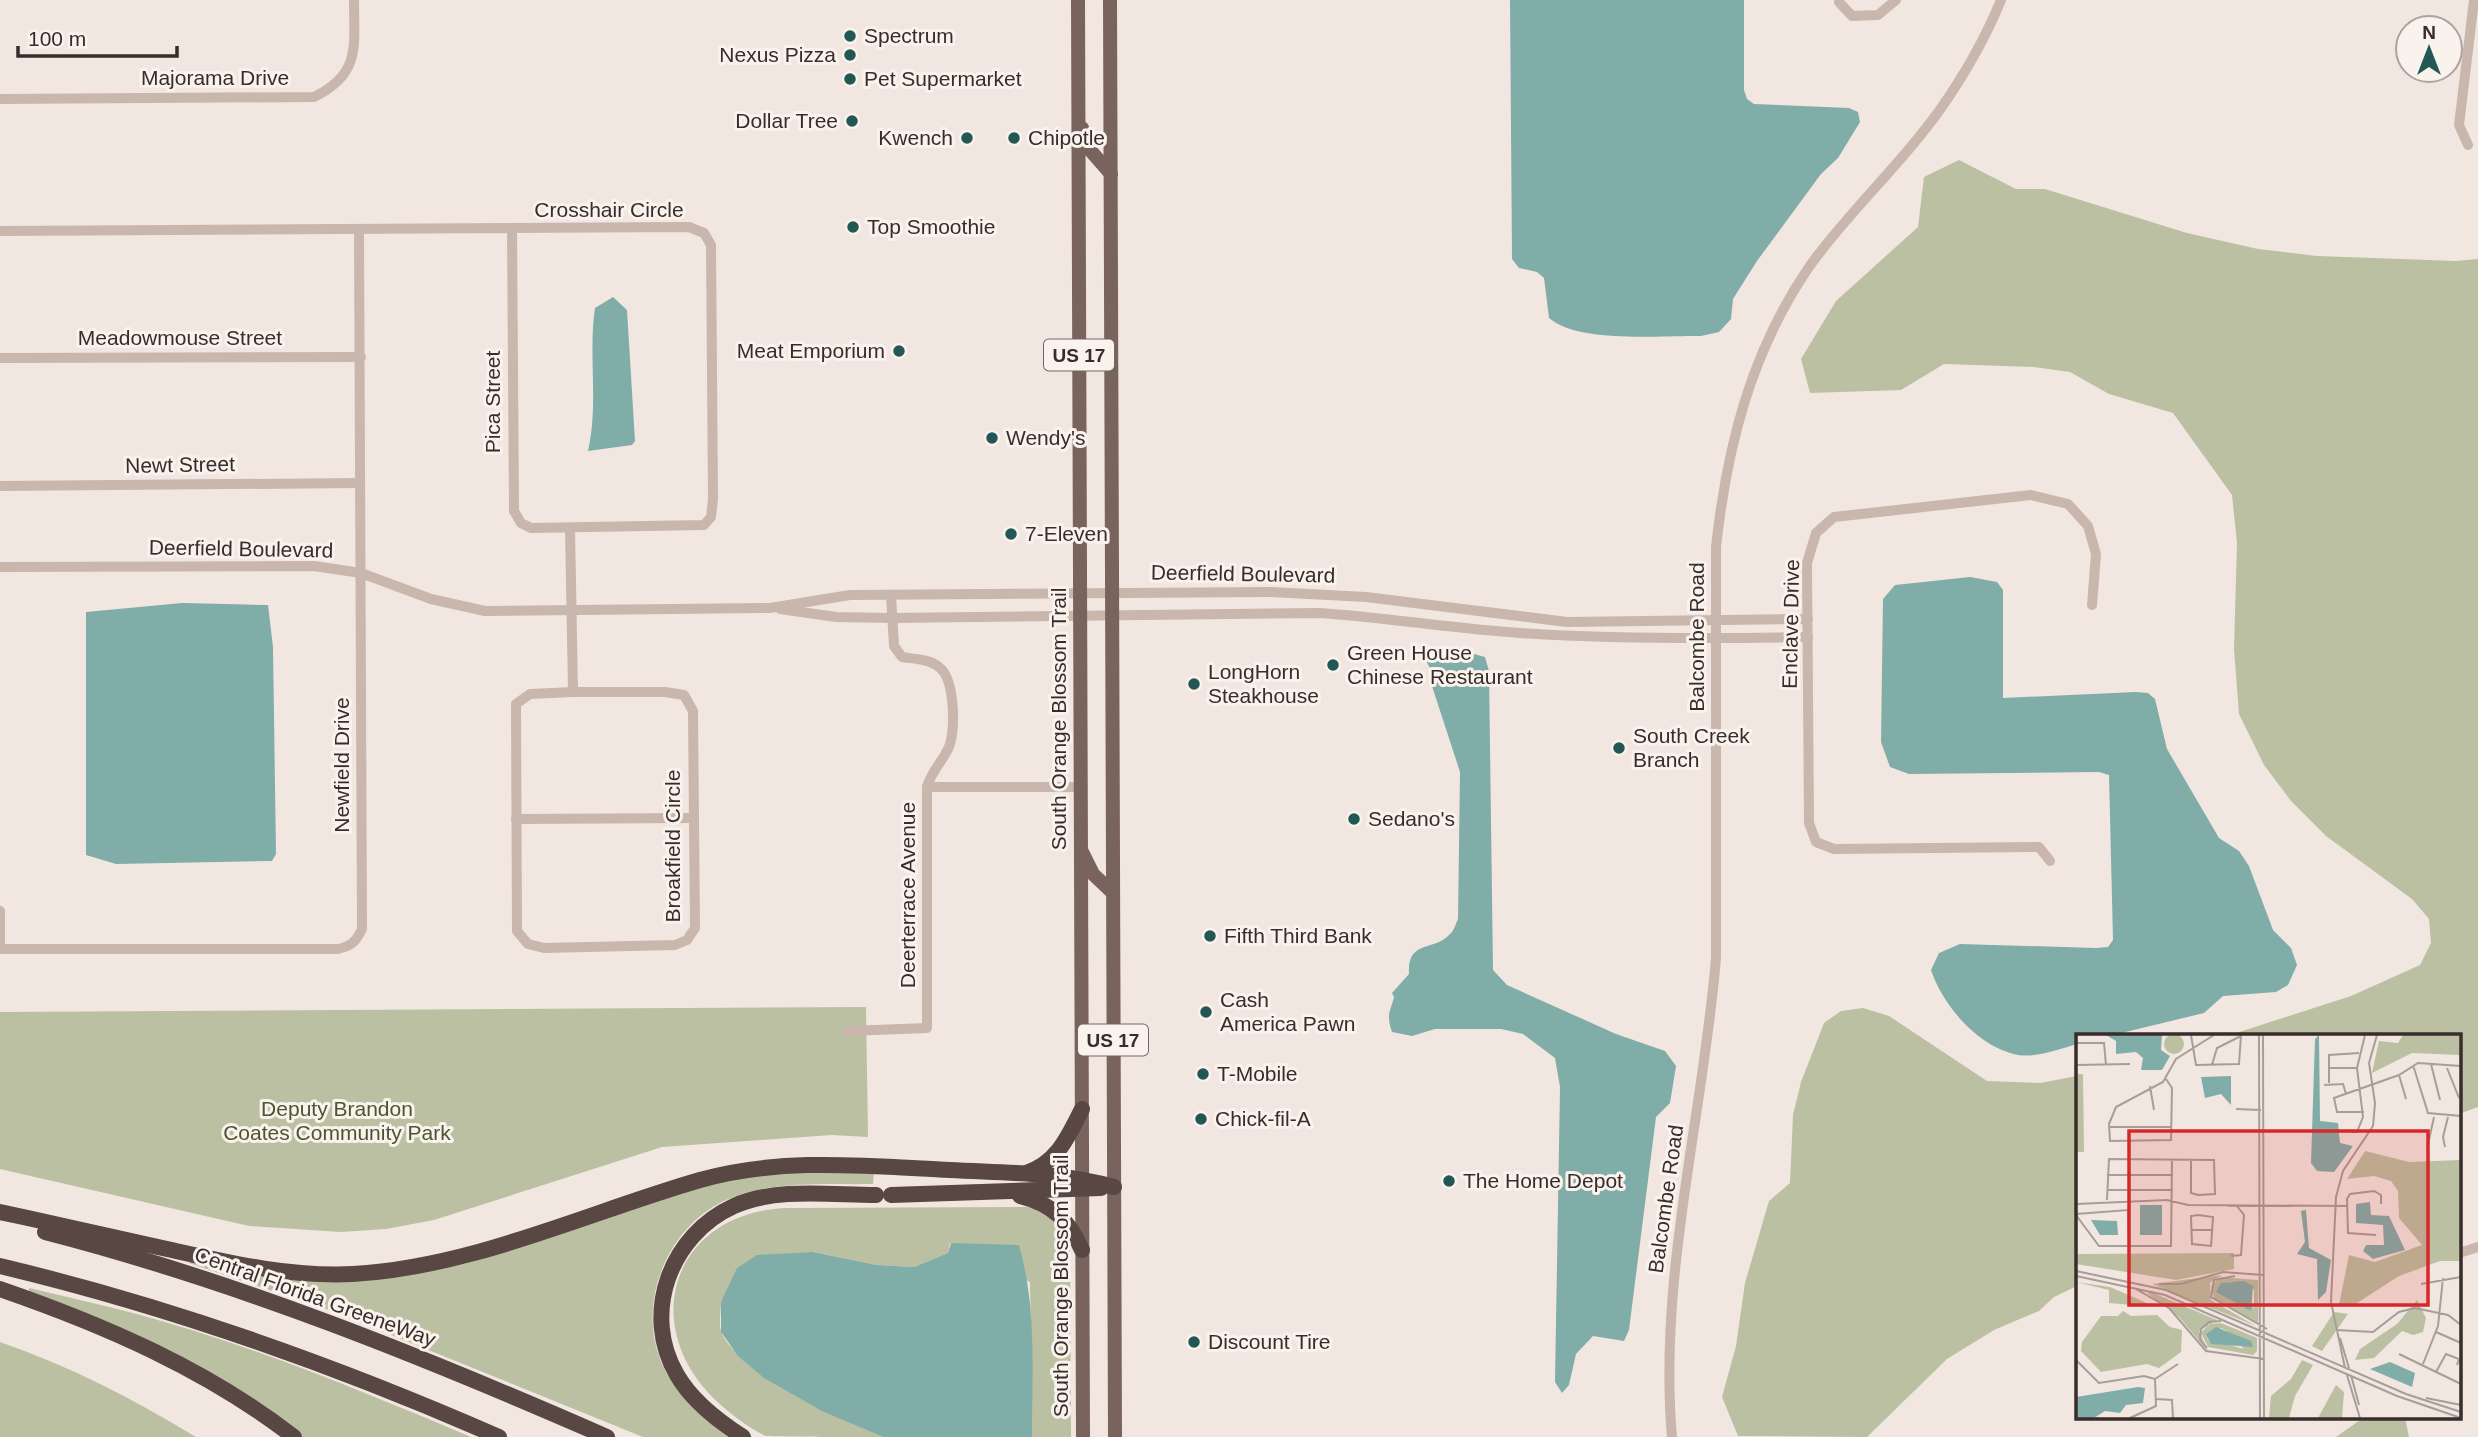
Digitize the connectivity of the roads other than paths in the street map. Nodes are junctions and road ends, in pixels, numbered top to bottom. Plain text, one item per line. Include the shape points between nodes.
1 (354, 0) edge
2 (1078, 0) edge
3 (1110, 0) edge
4 (1896, 0) edge
5 (2001, 0) edge
6 (2474, 0) edge
7 (1839, 2) dead end
8 (0, 99) edge
9 (1078, 116) junction
10 (2468, 145) dead end
11 (1111, 174) junction
12 (512, 229) junction
13 (359, 230) junction
14 (0, 231) edge
15 (361, 357) junction
16 (0, 358) edge
17 (360, 483) junction
18 (0, 486) edge
19 (570, 528) junction
20 (0, 567) edge
21 (361, 573) junction
22 (1112, 593) junction
23 (1318, 593) junction
24 (1080, 594) junction
25 (891, 595) junction
26 (2092, 605) dead end
27 (770, 608) junction
28 (571, 610) junction
29 (1112, 613) junction
30 (1318, 613) junction
31 (1080, 614) junction
32 (891, 618) junction
33 (1808, 619) junction
34 (1716, 620) junction
35 (1808, 637) junction
36 (1716, 639) junction
37 (573, 692) junction
38 (927, 787) junction
39 (1080, 788) junction
40 (693, 818) junction
41 (516, 819) junction
42 (1080, 847) junction
43 (2050, 861) dead end
44 (1113, 892) junction
45 (0, 911) edge
46 (0, 949) edge
47 (848, 1031) dead end
48 (1082, 1109) junction
49 (1022, 1173) junction
50 (1082, 1184) junction
51 (1114, 1187) junction
52 (1008, 1192) junction
53 (0, 1212) edge
54 (0, 1222) edge
55 (2478, 1247) edge
56 (1082, 1250) junction
57 (2460, 1253) edge
58 (0, 1266) edge
59 (0, 1289) edge
60 (294, 1437) edge
61 (499, 1437) edge
62 (607, 1437) edge
63 (743, 1437) edge
64 (1083, 1437) edge
65 (1115, 1437) edge
66 (1672, 1437) edge

1 - 8 street, Majorama Drive via 354,50 347,74 335,87 314,97
2 - 9 main road, South Orange Blossom Trail / US 17
3 - 11 main road, US 17
4 - 7 street via 1878,15 1852,16
5 - 34 street, Balcombe Road via 1938,112 1843,223 1770,332 1743,398 1722,487
6 - 10 street via 2459,125
9 - 11 main road via 1090,150
9 - 24 main road, South Orange Blossom Trail / US 17
11 - 22 main road, US 17
12 - 13 street, Crosshair Circle
12 - 19 street, Pica Street via 514,511 521,523 531,528
12 - 19 street, Crosshair Circle via 689,227 704,233 711,244 711,517 704,525 692,527
13 - 14 street, Crosshair Circle
13 - 15 street, Newfield Drive
15 - 16 street, Meadowmouse Street
15 - 17 street, Newfield Drive
17 - 18 street, Newt Street
17 - 21 street, Newfield Drive
19 - 28 street
20 - 21 street, Deerfield Boulevard via 314,566
21 - 28 street, Deerfield Boulevard via 431,599 485,611
21 - 46 street, Newfield Drive via 362,929 357,940 338,949
22 - 23 street, Deerfield Boulevard
22 - 24 street, Deerfield Boulevard
22 - 29 main road, US 17
23 - 30 street
23 - 34 street, Deerfield Boulevard via 1567,622
24 - 25 street, Deerfield Boulevard
24 - 31 main road, South Orange Blossom Trail / US 17
25 - 27 street, Deerfield Boulevard via 850,595
25 - 32 street, Deerterrace Avenue
26 - 33 street, Enclave Drive via 2096,554 2088,526 2068,504 2031,495 1835,517 1816,533 1807,564
27 - 28 street, Deerfield Boulevard
27 - 32 street, Deerfield Boulevard via 836,617
28 - 37 street
29 - 30 street, Deerfield Boulevard
29 - 31 street, Deerfield Boulevard
29 - 44 main road, US 17
30 - 36 street, Deerfield Boulevard via 1518,633
31 - 32 street, Deerfield Boulevard
31 - 39 main road, South Orange Blossom Trail / US 17
32 - 38 street, Deerterrace Avenue via 894,646 902,657 942,668 953,692 950,746 932,770
33 - 34 street, Deerfield Boulevard
33 - 35 street, Enclave Drive
34 - 36 street, Balcombe Road
35 - 36 street, Deerfield Boulevard
35 - 43 street, Enclave Drive via 1809,823 1816,842 1834,849 2039,847
36 - 66 street, Balcombe Road via 1716,958 1671,1301 1667,1357
37 - 40 street, Broakfield Circle via 684,695 693,711
37 - 41 street, Broakfield Circle via 530,694 516,705
38 - 39 street
38 - 47 street, Deerterrace Avenue via 927,1027
39 - 42 main road, South Orange Blossom Trail / US 17
40 - 41 street
40 - 41 street, Broakfield Circle via 695,928 687,940 675,945 544,948 528,944 517,932
42 - 44 main road via 1093,874
42 - 48 main road, South Orange Blossom Trail / US 17
44 - 51 main road, US 17
45 - 46 street
48 - 49 highway via 1058,1152 1038,1169
48 - 50 main road, South Orange Blossom Trail / US 17
49 - 50 highway
49 - 53 highway via 849,1165 755,1169 702,1180 453,1258 354,1274 225,1264
50 - 51 highway
50 - 52 highway
50 - 56 main road, South Orange Blossom Trail / US 17
51 - 65 main road, US 17
52 - 56 highway via 1038,1200 1060,1214
52 - 63 highway via 760,1198 700,1228 678,1254 667,1280 662,1307 666,1350 686,1388
54 - 62 highway, Central Florida GreeneWay via 129,1255 308,1314
55 - 57 street
56 - 64 main road, South Orange Blossom Trail / US 17
58 - 61 highway via 236,1334 346,1373
59 - 60 highway via 123,1336 181,1364

